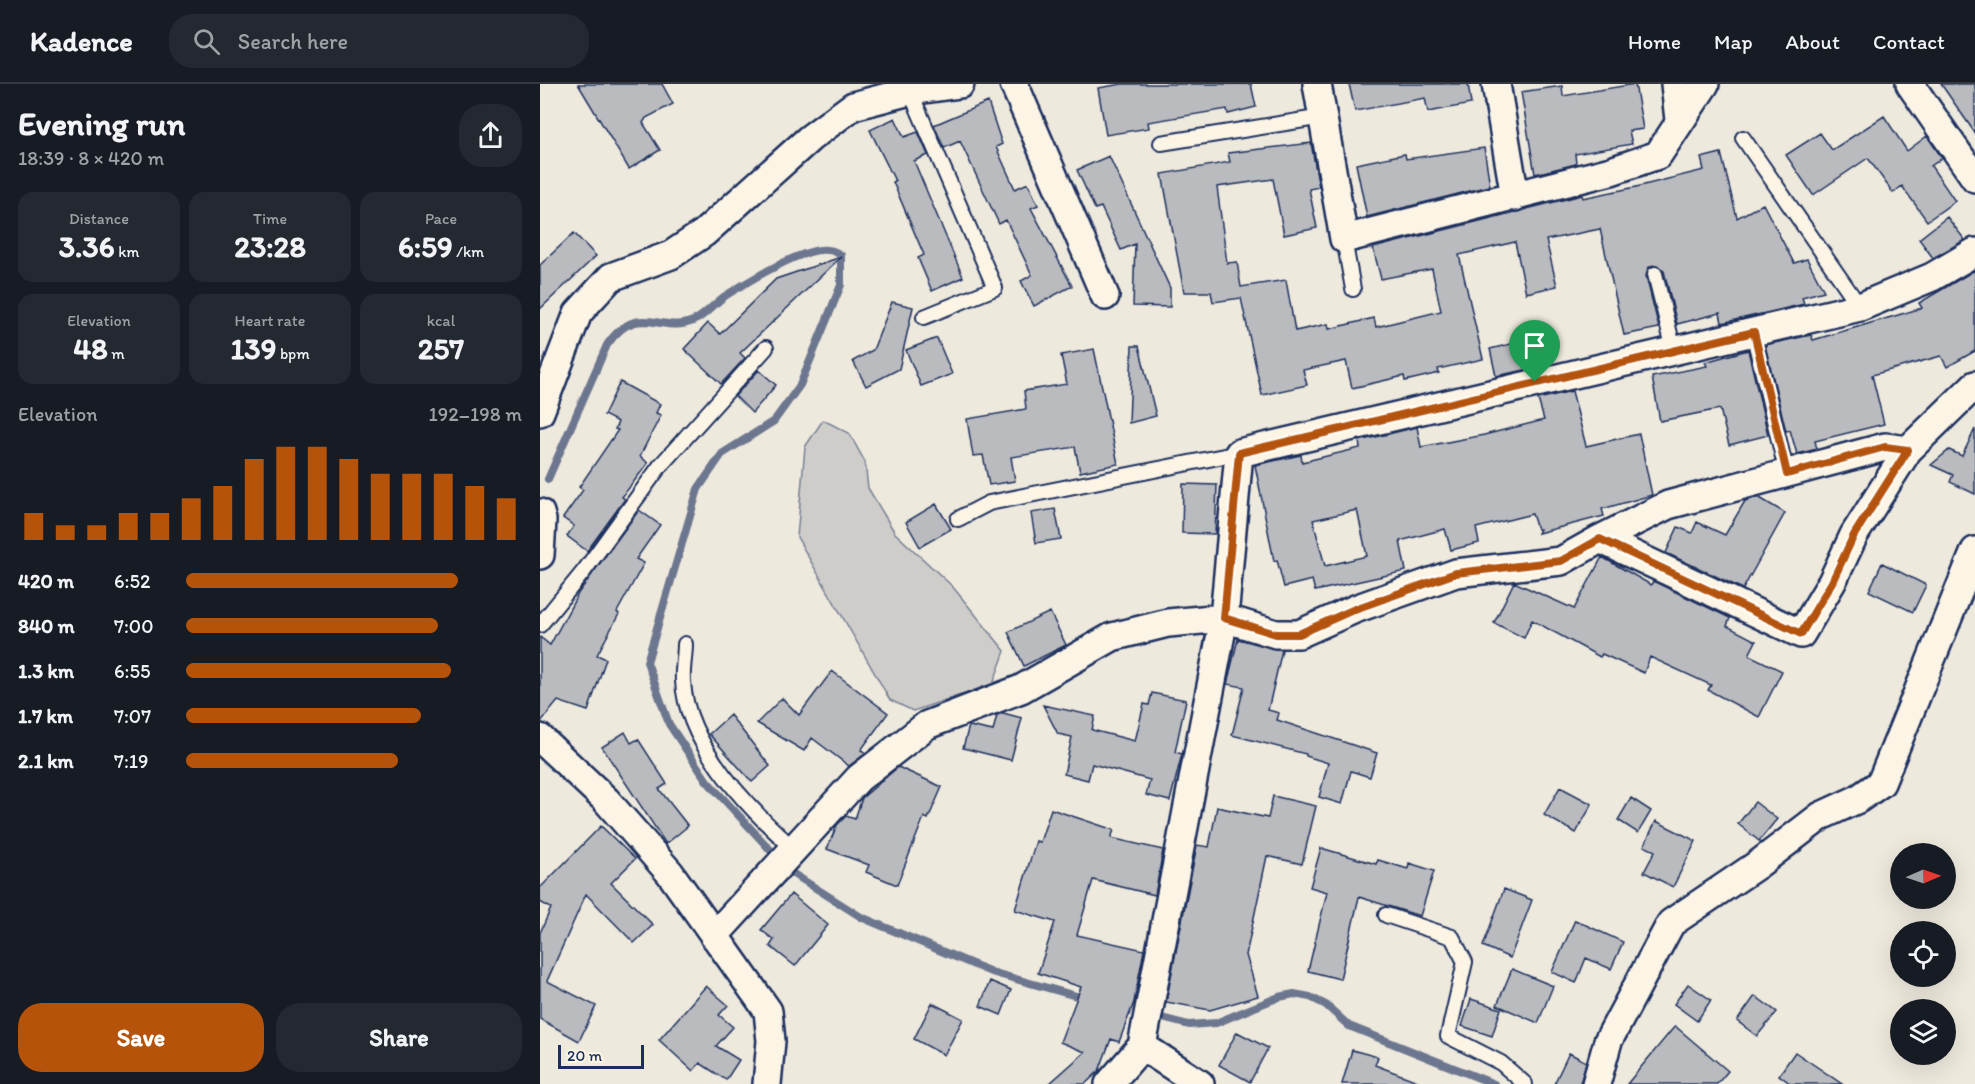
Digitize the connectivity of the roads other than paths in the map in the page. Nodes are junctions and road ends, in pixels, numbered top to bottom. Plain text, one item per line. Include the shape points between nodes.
1 (960, 84) edge
2 (1014, 84) edge
3 (1317, 84) edge
4 (1496, 84) edge
5 (1675, 84) edge
6 (1705, 84) edge
7 (1910, 84) edge
8 (910, 91) junction
9 (1323, 117) junction
10 (1679, 120) junction
11 (1743, 138) dead end
12 (1161, 143) dead end
13 (1975, 178) edge
14 (1515, 196) junction
15 (1344, 239) junction
16 (1975, 252) edge
17 (1655, 274) dead end
18 (1353, 289) dead end
19 (1105, 296) dead end
20 (1860, 307) junction
21 (924, 317) dead end
22 (1754, 332) junction
23 (766, 348) dead end
24 (1674, 350) junction
25 (1975, 385) edge
26 (540, 412) edge
27 (1908, 450) junction
28 (1239, 453) junction
29 (1787, 474) junction
30 (540, 513) edge
31 (958, 519) dead end
32 (1600, 539) junction
33 (1975, 551) edge
34 (540, 555) edge
35 (1224, 618) junction
36 (540, 625) edge
37 (685, 644) dead end
38 (540, 738) edge
39 (794, 849) junction
40 (1386, 915) dead end
41 (714, 936) junction
42 (1142, 1046) junction
43 (767, 1084) edge
44 (1109, 1084) edge
45 (1200, 1084) edge
46 (1525, 1084) edge
47 (1596, 1084) edge

1 - 8 street
2 - 19 street
3 - 9 street
4 - 14 street
5 - 10 street
6 - 10 street
7 - 13 street
8 - 21 lane via 995,288
8 - 26 street via 853,106 792,153 704,233 671,255 611,277 578,313
9 - 12 lane
9 - 15 street
10 - 14 street via 1658,155
11 - 20 lane
14 - 15 street
15 - 18 lane
16 - 20 street via 1932,277
17 - 24 lane
20 - 22 street
22 - 24 street
22 - 29 lane
23 - 36 lane via 660,466
24 - 28 street
25 - 27 street
27 - 29 street via 1885,447
27 - 32 street via 1854,535 1801,634
28 - 31 lane via 989,502
28 - 35 street
29 - 32 street via 1668,505
30 - 34 street
32 - 35 street via 1561,561 1456,573 1355,609 1299,634 1276,634
33 - 47 street via 1881,783 1821,816 1671,923 1608,1041
35 - 39 street via 1168,622 1112,637 1021,689 927,725 859,778
35 - 42 street
37 - 39 lane via 683,683 694,726 751,810
38 - 41 street via 606,800 670,873
39 - 41 street
40 - 46 lane via 1452,937 1465,962 1448,1036 1501,1063
41 - 43 street via 768,1011 771,1041
42 - 44 street
42 - 45 street

